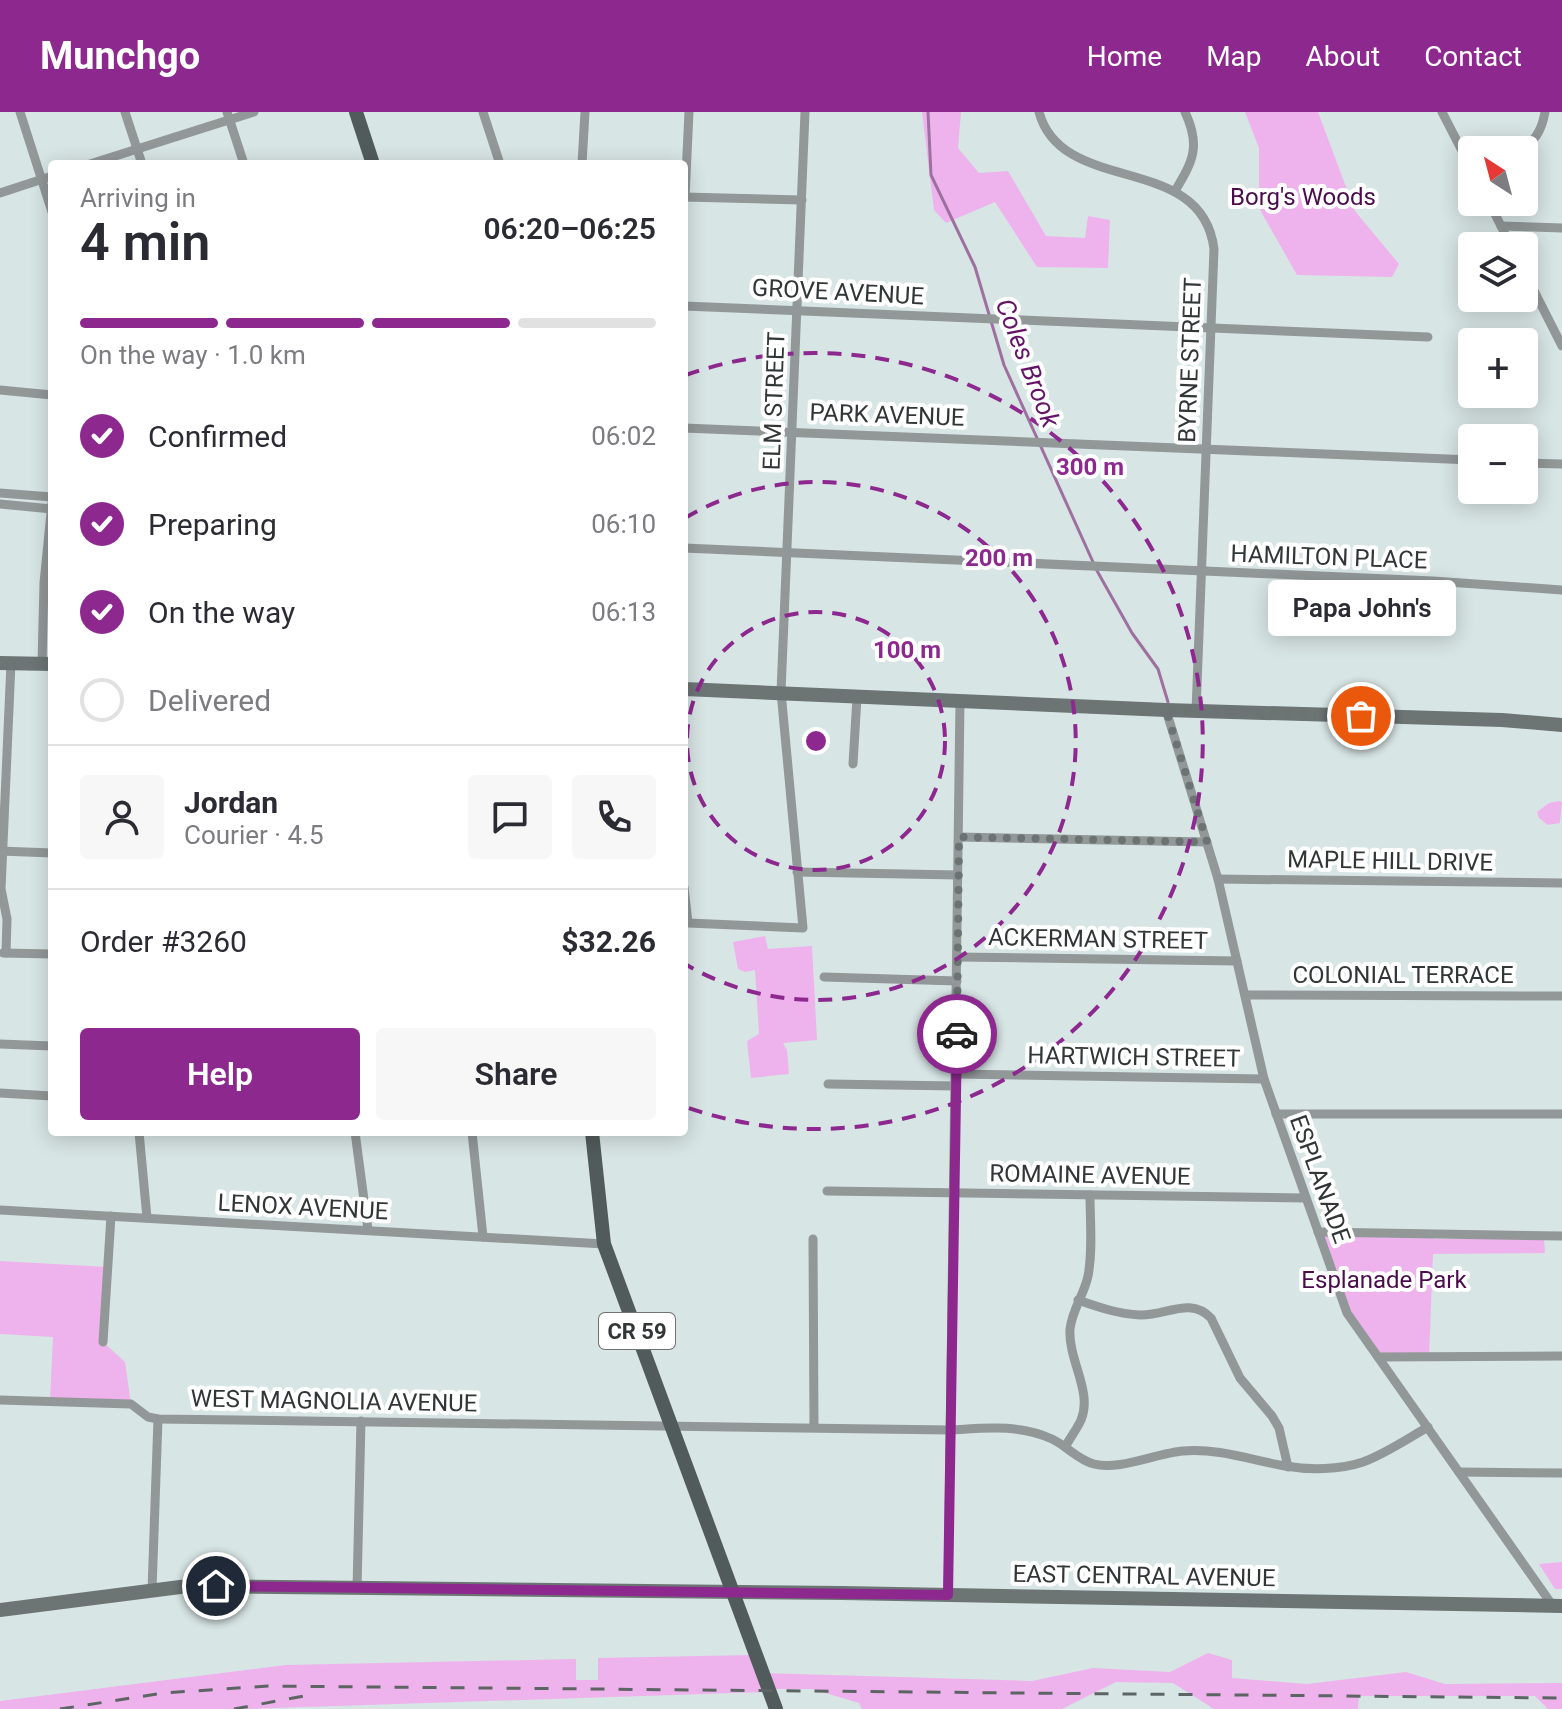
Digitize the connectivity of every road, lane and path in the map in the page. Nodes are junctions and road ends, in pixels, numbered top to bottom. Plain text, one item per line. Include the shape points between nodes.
1 (20, 112) edge
2 (125, 112) edge
3 (254, 112) edge
4 (356, 112) edge
5 (483, 112) edge
6 (585, 112) edge
7 (689, 112) edge
8 (805, 112) edge
9 (1039, 112) edge
10 (1185, 112) edge
11 (1442, 112) edge
12 (1545, 112) edge
13 (229, 116) edge
14 (1538, 137) edge
15 (1458, 142) edge
16 (137, 149) junction
17 (103, 160) edge
18 (141, 160) edge
19 (243, 160) edge
20 (372, 160) edge
21 (499, 160) edge
22 (582, 160) edge
23 (687, 160) edge
24 (47, 178) edge
25 (1175, 191) junction
26 (0, 193) edge
27 (688, 197) edge
28 (802, 200) junction
29 (1496, 216) edge
30 (1501, 226) junction
31 (1562, 228) edge
32 (1504, 232) edge
33 (1538, 298) edge
34 (688, 306) edge
35 (798, 310) junction
36 (1212, 329) junction
37 (1428, 337) dead end
38 (1562, 345) edge
39 (0, 390) edge
40 (48, 395) edge
41 (688, 428) edge
42 (793, 431) junction
43 (1207, 449) junction
44 (1458, 459) edge
45 (1538, 463) edge
46 (1562, 464) edge
47 (0, 493) edge
48 (48, 497) edge
49 (0, 504) edge
50 (48, 507) edge
51 (48, 545) edge
52 (688, 548) edge
53 (787, 552) junction
54 (1202, 572) junction
55 (1562, 590) edge
56 (5, 663) edge
57 (47, 664) edge
58 (688, 689) edge
59 (781, 692) junction
60 (857, 697) junction
61 (960, 701) junction
62 (1166, 710) junction
63 (1196, 711) junction
64 (1562, 725) edge
65 (853, 764) dead end
66 (959, 837) junction
67 (1207, 842) junction
68 (1, 851) edge
69 (48, 853) edge
70 (797, 872) junction
71 (958, 875) junction
72 (1218, 879) junction
73 (1562, 883) edge
74 (688, 923) edge
75 (3, 952) edge
76 (48, 954) edge
77 (958, 957) junction
78 (1237, 961) junction
79 (824, 977) dead end
80 (957, 981) junction
81 (1245, 995) junction
82 (1562, 996) edge
83 (0, 1044) edge
84 (48, 1046) edge
85 (956, 1074) junction
86 (1264, 1079) junction
87 (828, 1084) dead end
88 (956, 1086) junction
89 (0, 1093) edge
90 (48, 1096) edge
91 (1276, 1114) junction
92 (1562, 1114) edge
93 (139, 1136) edge
94 (356, 1136) edge
95 (472, 1136) edge
96 (592, 1136) edge
97 (827, 1191) dead end
98 (954, 1193) junction
99 (1090, 1195) junction
100 (1305, 1198) junction
101 (0, 1210) edge
102 (111, 1216) junction
103 (147, 1218) junction
104 (368, 1230) junction
105 (1318, 1232) junction
106 (1562, 1236) edge
107 (483, 1237) junction
108 (813, 1239) dead end
109 (604, 1244) junction
110 (1078, 1300) junction
111 (103, 1342) dead end
112 (1562, 1356) edge
113 (1378, 1357) junction
114 (0, 1400) edge
115 (158, 1419) junction
116 (361, 1421) junction
117 (672, 1424) junction
118 (814, 1427) junction
119 (1428, 1427) junction
120 (951, 1430) junction
121 (1065, 1447) junction
122 (1288, 1467) junction
123 (1459, 1472) junction
124 (1562, 1473) edge
125 (357, 1589) junction
126 (152, 1590) junction
127 (735, 1592) junction
128 (948, 1595) junction
129 (1558, 1606) edge
130 (0, 1610) edge
131 (776, 1709) edge

1 - 24 street
2 - 16 street
3 - 13 street
4 - 20 main road
5 - 21 street
6 - 22 street
7 - 23 street
8 - 28 street, ELM STREET
9 - 25 street, BYRNE STREET via 1062,149
10 - 25 street via 1195,145
11 - 15 street
12 - 14 street
13 - 16 street
13 - 19 street
16 - 17 street
16 - 18 street
24 - 26 street
25 - 36 street, BYRNE STREET via 1196,205 1213,237
27 - 28 street
28 - 35 street, ELM STREET
29 - 30 street
30 - 31 street
30 - 32 street
33 - 38 street
34 - 35 street, GROVE AVENUE
35 - 36 street, GROVE AVENUE
35 - 42 street, ELM STREET
36 - 37 street, GROVE AVENUE
36 - 43 street, BYRNE STREET
39 - 40 street
41 - 42 street, PARK AVENUE
42 - 43 street, PARK AVENUE
42 - 53 street, ELM STREET
43 - 44 street, PARK AVENUE
43 - 54 street, BYRNE STREET
45 - 46 street
47 - 48 street
49 - 50 street
51 - 57 street
52 - 53 street, HAMILTON PLACE
53 - 54 street, HAMILTON PLACE
53 - 59 street, ELM STREET
54 - 55 street, HAMILTON PLACE
54 - 63 street, BYRNE STREET
56 - 57 street
56 - 68 street
58 - 59 street
59 - 60 street
59 - 70 street, ELM STREET
60 - 61 street
60 - 65 street
61 - 62 street
61 - 66 street
62 - 63 street
62 - 67 street, ESPLANADE
63 - 64 street
66 - 67 street
66 - 71 street
67 - 72 street, ESPLANADE
68 - 69 street
68 - 75 street via 7,919
70 - 71 street
70 - 74 street, ELM STREET via 803,928
71 - 77 street
72 - 73 street, MAPLE HILL DRIVE
72 - 78 street, ESPLANADE
75 - 76 street
77 - 78 street, ACKERMAN STREET
77 - 80 street
78 - 81 street, ESPLANADE
79 - 80 street
80 - 85 street
81 - 82 street, COLONIAL TERRACE
81 - 86 street, ESPLANADE
83 - 84 street
85 - 86 street, HARTWICH STREET
85 - 88 street
86 - 91 street, ESPLANADE
87 - 88 street
88 - 98 street
89 - 90 street
91 - 92 street
91 - 100 street, ESPLANADE
93 - 103 street
94 - 104 street
95 - 107 street
96 - 109 main road, CR 59
97 - 98 street, ROMAINE AVENUE
98 - 99 street, ROMAINE AVENUE
98 - 120 street
99 - 100 street, ROMAINE AVENUE
99 - 110 street via 1089,1271
100 - 105 street, ESPLANADE
101 - 102 street, LENOX AVENUE
102 - 103 street, LENOX AVENUE
102 - 111 street
103 - 104 street, LENOX AVENUE
104 - 107 street, LENOX AVENUE
105 - 106 street
105 - 113 street, ESPLANADE via 1347,1313
107 - 109 street, LENOX AVENUE
108 - 118 street
109 - 117 main road, CR 59
110 - 121 street via 1070,1341 1084,1410
110 - 122 street via 1140,1315 1190,1306 1205,1312 1240,1378 1279,1428
112 - 113 street
113 - 119 street, ESPLANADE
114 - 115 street, WEST MAGNOLIA AVENUE via 131,1404
115 - 116 street, WEST MAGNOLIA AVENUE
115 - 126 street
116 - 117 street, WEST MAGNOLIA AVENUE
116 - 125 street
117 - 118 street, WEST MAGNOLIA AVENUE
117 - 127 main road, CR 59
118 - 120 street, WEST MAGNOLIA AVENUE
119 - 122 street, WEST MAGNOLIA AVENUE via 1364,1462
119 - 123 street, ESPLANADE
120 - 121 street, WEST MAGNOLIA AVENUE via 1018,1429
120 - 128 street
121 - 122 street, WEST MAGNOLIA AVENUE via 1101,1465 1203,1450
123 - 124 street
123 - 129 street, ESPLANADE
125 - 126 street, EAST CENTRAL AVENUE
125 - 127 street, EAST CENTRAL AVENUE
126 - 130 street, EAST CENTRAL AVENUE
127 - 128 street, EAST CENTRAL AVENUE
127 - 131 main road, CR 59
128 - 129 street, EAST CENTRAL AVENUE

